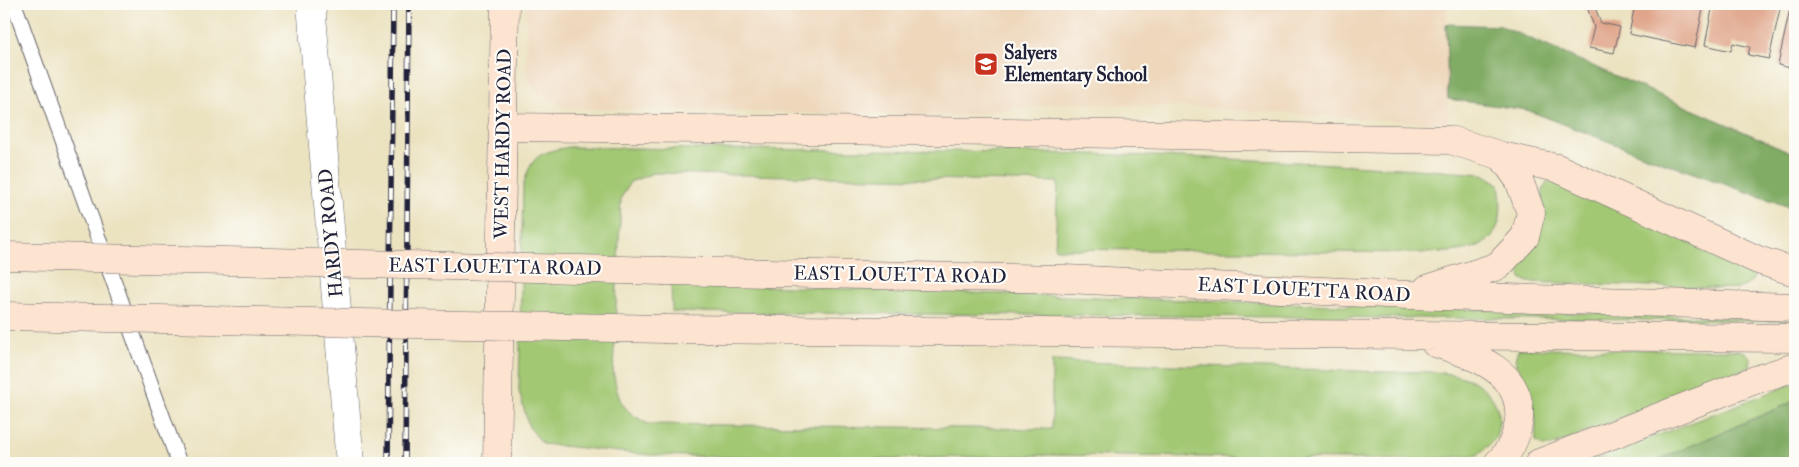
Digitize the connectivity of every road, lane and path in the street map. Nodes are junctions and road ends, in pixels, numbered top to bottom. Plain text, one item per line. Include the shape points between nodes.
1 (14, 4) edge
2 (312, 4) edge
3 (505, 4) edge
4 (502, 127) junction
5 (1502, 156) junction
6 (4, 256) edge
7 (1795, 272) edge
8 (1408, 295) junction
9 (1795, 306) edge
10 (4, 316) edge
11 (1412, 335) junction
12 (1795, 338) edge
13 (1795, 367) edge
14 (179, 463) edge
15 (350, 463) edge
16 (497, 463) edge
17 (1498, 463) edge
18 (1539, 463) edge

1 - 14 lane
2 - 15 street, HARDY ROAD
3 - 4 main road, WEST HARDY ROAD
4 - 5 main road via 1399,138 1450,140
4 - 16 main road, WEST HARDY ROAD
5 - 7 main road via 1557,168 1758,260
5 - 8 main road via 1519,180 1531,213 1525,238 1498,266
6 - 8 main road, EAST LOUETTA ROAD, bridge via 1065,279
8 - 9 main road, EAST LOUETTA ROAD
10 - 11 main road, bridge via 666,328
11 - 12 main road
11 - 17 main road via 1480,358 1508,379 1520,408 1517,435 1506,456
13 - 18 main road

